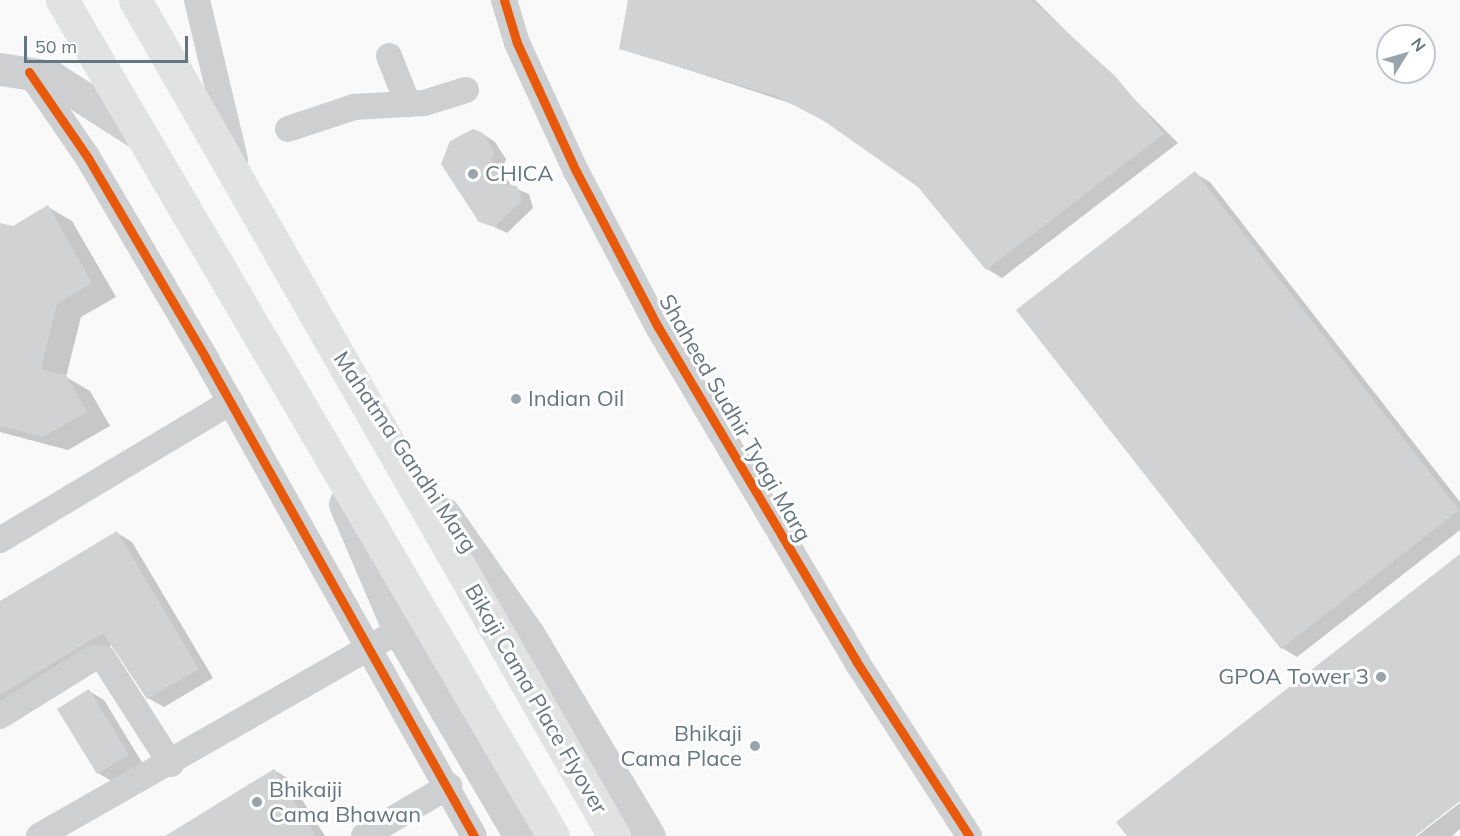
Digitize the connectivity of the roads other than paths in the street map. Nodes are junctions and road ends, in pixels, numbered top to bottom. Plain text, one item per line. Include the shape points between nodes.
1 (62, 0) edge
2 (135, 0) edge
3 (197, 0) edge
4 (504, 0) edge
5 (389, 56) dead end
6 (14, 71) edge
7 (466, 90) dead end
8 (408, 104) junction
9 (288, 129) dead end
10 (140, 134) junction
11 (241, 186) junction
12 (231, 402) junction
13 (368, 407) junction
14 (318, 438) junction
15 (0, 540) edge
16 (399, 630) junction
17 (371, 646) junction
18 (0, 716) edge
19 (171, 764) junction
20 (449, 786) junction
21 (39, 836) edge
22 (364, 836) edge
23 (474, 836) edge
24 (520, 836) edge
25 (553, 836) edge
26 (614, 836) edge
27 (649, 836) edge
28 (969, 836) edge

1 - 10 main road
2 - 11 main road, Mahatma Gandhi Marg
3 - 11 street
4 - 28 street, Shaheed Sudhir Tyagi Marg via 517,43 576,171 658,327 856,662
5 - 8 street
6 - 10 street via 85,94
6 - 12 street via 88,158
7 - 8 street
8 - 9 street via 354,107
10 - 14 main road
11 - 13 main road, Mahatma Gandhi Marg
12 - 15 street
12 - 17 street
13 - 26 main road, Bikaji Cama Place Flyover
13 - 27 street, Mahatma Gandhi Marg via 528,634
14 - 16 street
14 - 25 main road
16 - 17 street
16 - 24 street
17 - 19 street
17 - 20 street
18 - 19 street via 93,657 103,658
19 - 21 street
20 - 22 street
20 - 23 street

